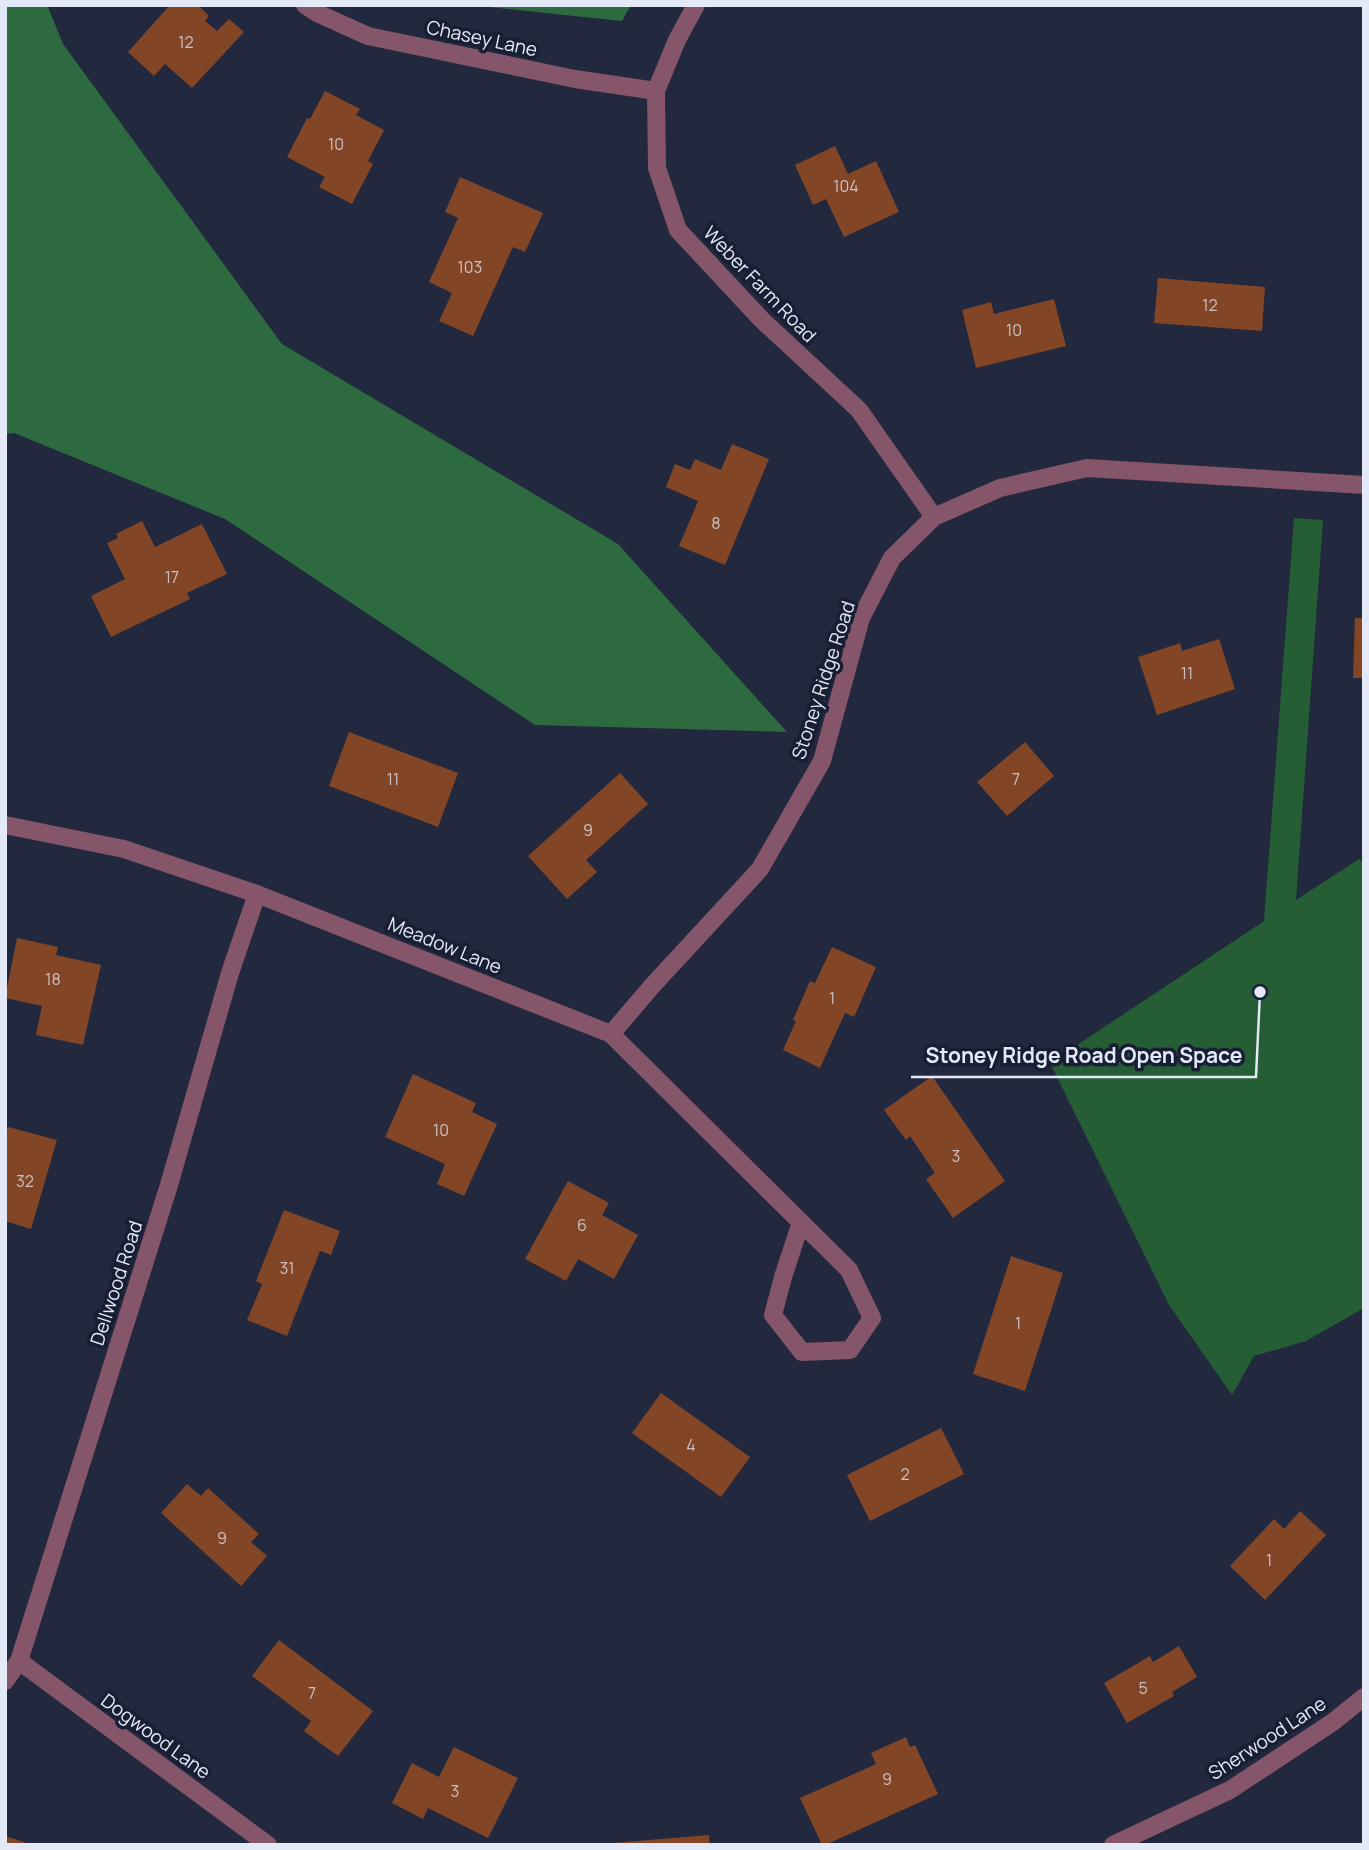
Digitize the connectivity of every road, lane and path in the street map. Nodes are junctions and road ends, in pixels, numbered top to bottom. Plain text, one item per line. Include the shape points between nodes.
1 (305, 5) edge
2 (696, 5) edge
3 (656, 91) junction
4 (1364, 485) edge
5 (934, 517) junction
6 (5, 825) edge
7 (257, 894) junction
8 (611, 1034) junction
9 (801, 1222) junction
10 (19, 1661) junction
11 (5, 1681) edge
12 (1364, 1697) edge
13 (268, 1845) edge
14 (1113, 1845) edge

1 - 3 street, Chasey Lane via 368,36
2 - 3 street, Weber Farm Road
3 - 5 street, Weber Farm Road via 657,168 678,230 762,320 859,410
4 - 5 street, Stoney Ridge Road via 1087,468 1000,488
5 - 8 street, Stoney Ridge Road via 892,558 861,618 822,761 760,869
6 - 7 street, Meadow Lane via 124,849
7 - 8 street, Meadow Lane
7 - 10 street, Dellwood Road
8 - 9 street, Meadow Lane
9 - 9 street, Meadow Lane via 774,1315 802,1352 850,1350 872,1318 849,1270
10 - 11 street, Dellwood Road
10 - 13 street, Dogwood Lane
12 - 14 street, Sherwood Lane via 1230,1790

